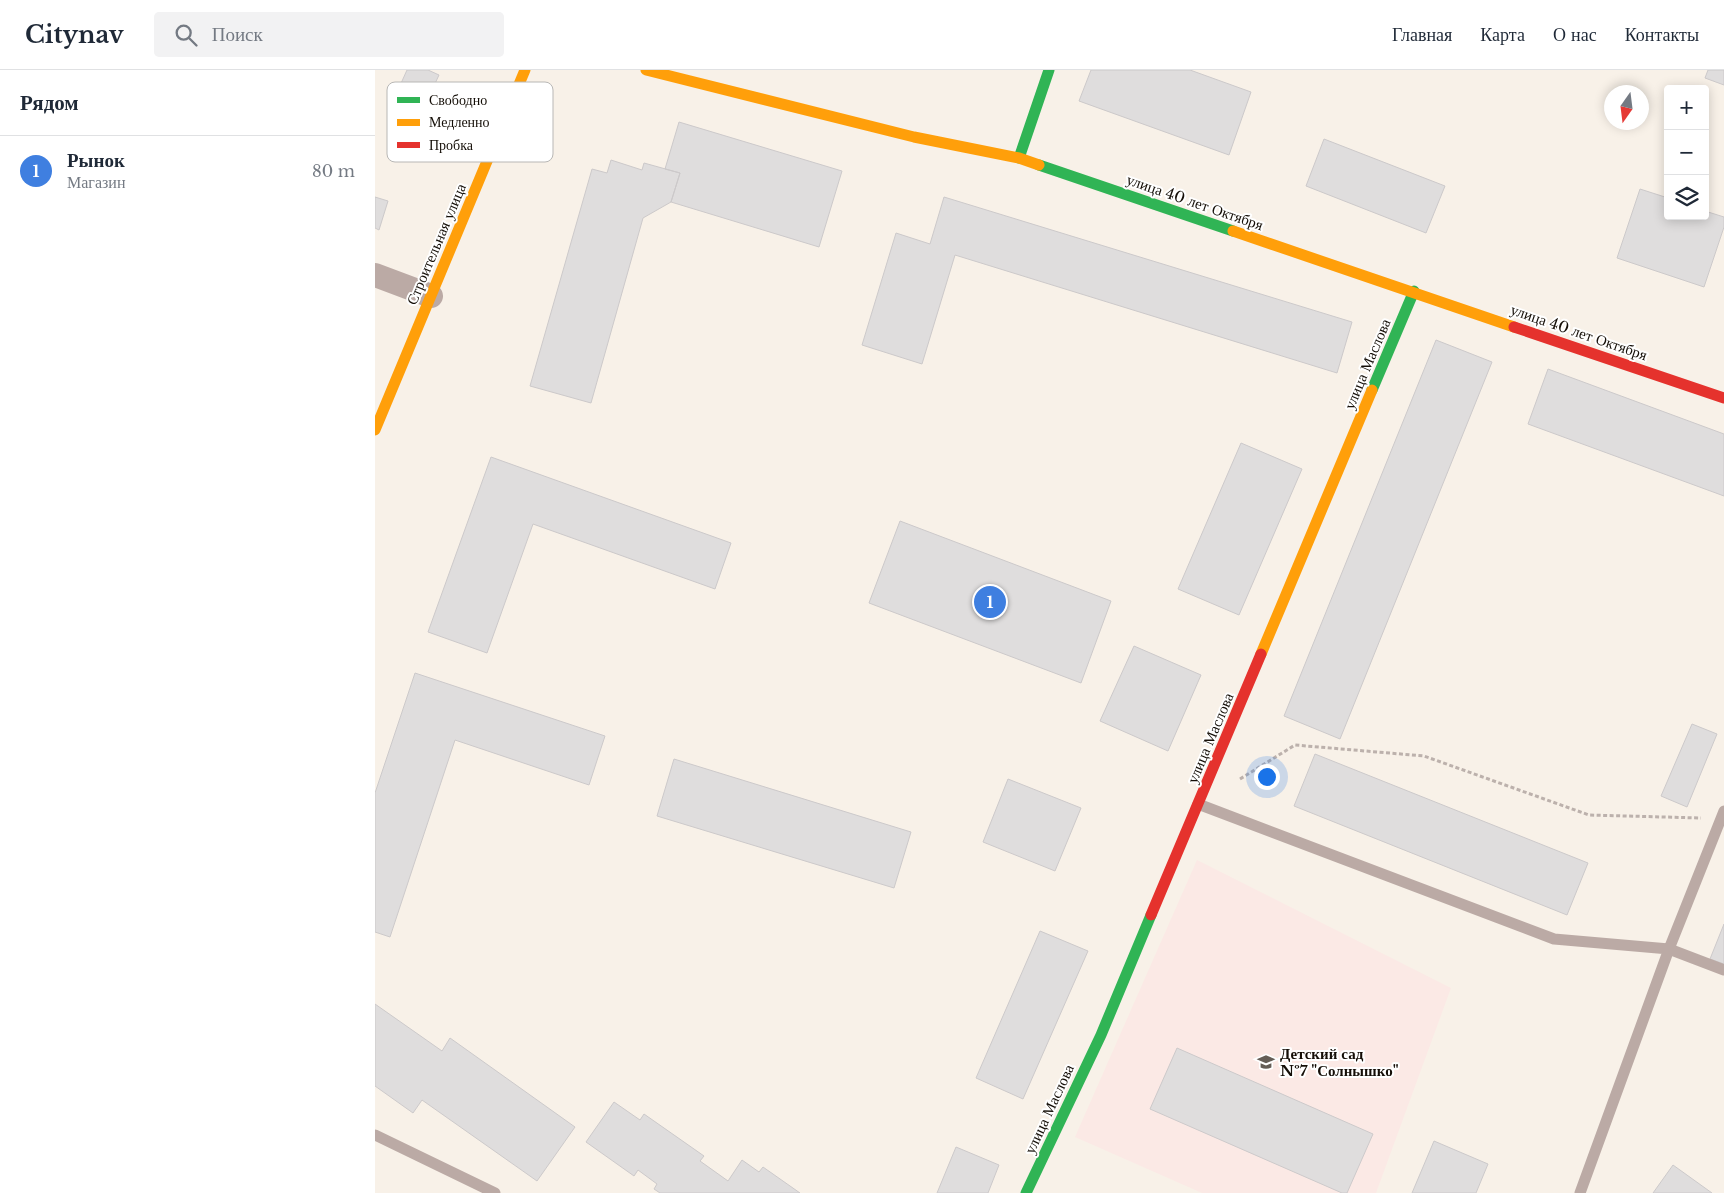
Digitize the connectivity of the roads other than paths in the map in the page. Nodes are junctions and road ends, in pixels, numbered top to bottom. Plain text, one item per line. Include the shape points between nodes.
1 (525, 70) edge
2 (646, 70) edge
3 (1049, 70) edge
4 (520, 82) edge
5 (1019, 158) junction
6 (487, 162) edge
7 (375, 275) edge
8 (1414, 291) junction
9 (431, 296) junction
10 (1724, 398) edge
11 (375, 430) edge
12 (1198, 804) junction
13 (1722, 815) edge
14 (1669, 949) junction
15 (1724, 970) edge
16 (375, 1135) edge
17 (495, 1193) edge
18 (1026, 1193) edge
19 (1580, 1193) edge

1 - 4 street, Строительная улица
2 - 5 street, улица 40 лет Октября via 914,136
3 - 5 street
5 - 8 street, улица 40 лет Октября
6 - 9 street, Строительная улица
7 - 9 street
8 - 10 street, улица 40 лет Октября
8 - 12 street, улица Маслова
9 - 11 street, Строительная улица
12 - 14 lane via 1554,939
12 - 18 street, улица Маслова via 1101,1035
13 - 14 lane
14 - 15 lane
14 - 19 lane
16 - 17 lane

